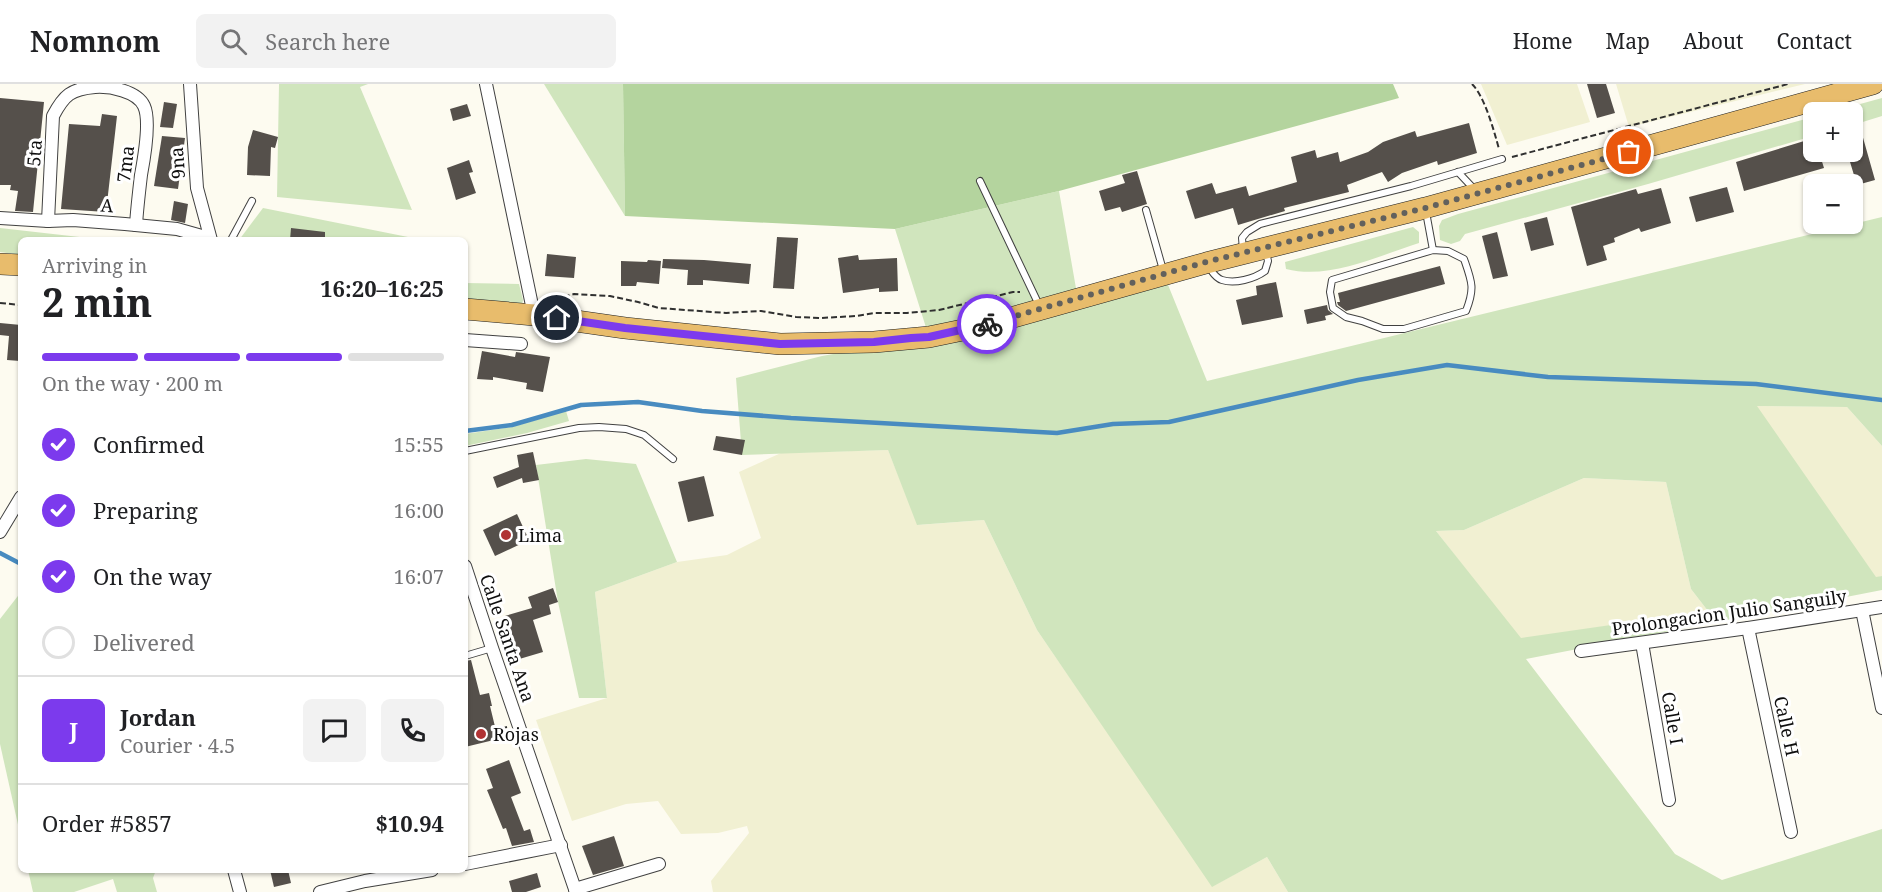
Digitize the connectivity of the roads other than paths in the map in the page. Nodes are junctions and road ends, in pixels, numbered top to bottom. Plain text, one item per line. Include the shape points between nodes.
1 (190, 84) edge
2 (486, 84) edge
3 (1873, 84) edge
4 (1835, 89) edge
5 (145, 107) joint
6 (1502, 159) road end
7 (1458, 172) junction
8 (980, 182) dead end
9 (1477, 193) junction
10 (252, 201) dead end
11 (1425, 208) junction
12 (1146, 210) dead end
13 (0, 218) edge
14 (48, 221) junction
15 (136, 225) junction
16 (203, 237) edge
17 (209, 237) edge
18 (233, 237) edge
19 (1266, 248) junction
20 (1433, 250) junction
21 (1243, 253) junction
22 (1206, 262) junction
23 (0, 264) edge
24 (18, 265) edge
25 (1164, 275) junction
26 (468, 309) edge
27 (1039, 309) junction
28 (534, 315) junction
29 (468, 340) edge
30 (521, 344) dead end
31 (468, 450) edge
32 (673, 459) dead end
33 (18, 502) edge
34 (0, 532) edge
35 (468, 577) edge
36 (1882, 607) edge
37 (1862, 610) junction
38 (1748, 628) junction
39 (1642, 643) junction
40 (492, 648) junction
41 (1581, 651) dead end
42 (468, 655) edge
43 (1882, 708) edge
44 (1669, 800) dead end
45 (1791, 832) dead end
46 (561, 845) junction
47 (468, 863) edge
48 (659, 864) dead end
49 (235, 873) edge
50 (391, 873) edge
51 (364, 875) edge
52 (575, 891) edge
53 (240, 892) edge
54 (320, 892) edge

1 - 17 street, 9na via 197,188
2 - 28 street
3 - 4 highway
4 - 9 highway via 1695,135
5 - 14 street, 5ta via 122,91 101,87 71,92 60,102 53,116
5 - 15 street, 7ma via 146,144
6 - 7 lane
7 - 9 lane
7 - 21 lane via 1260,224 1242,238
8 - 27 lane
9 - 11 highway
10 - 18 lane
11 - 19 highway
11 - 20 lane
12 - 25 lane
13 - 14 street, A
14 - 15 street, A
15 - 16 street, A
19 - 21 highway
19 - 22 lane via 1265,271 1248,279 1222,280
20 - 20 lane via 1448,251 1464,259 1473,294 1466,311 1404,329 1383,329 1346,317 1334,308 1332,280
21 - 22 highway
22 - 25 highway
23 - 24 highway
25 - 27 highway
26 - 28 highway
27 - 28 highway via 929,337 780,344
29 - 30 street
31 - 32 lane via 599,427 644,435
33 - 34 street
35 - 40 street, Calle Santa Ana
36 - 37 street, Prolongacion Julio Sanguily
37 - 38 street, Prolongacion Julio Sanguily
37 - 43 street
38 - 39 street, Prolongacion Julio Sanguily
38 - 45 street, Calle H
39 - 41 street, Prolongacion Julio Sanguily
39 - 44 street, Calle I
40 - 42 lane
40 - 46 street, Calle Santa Ana
46 - 47 street
46 - 52 street, Calle Santa Ana
48 - 52 street
49 - 53 street
50 - 51 street
51 - 54 street

